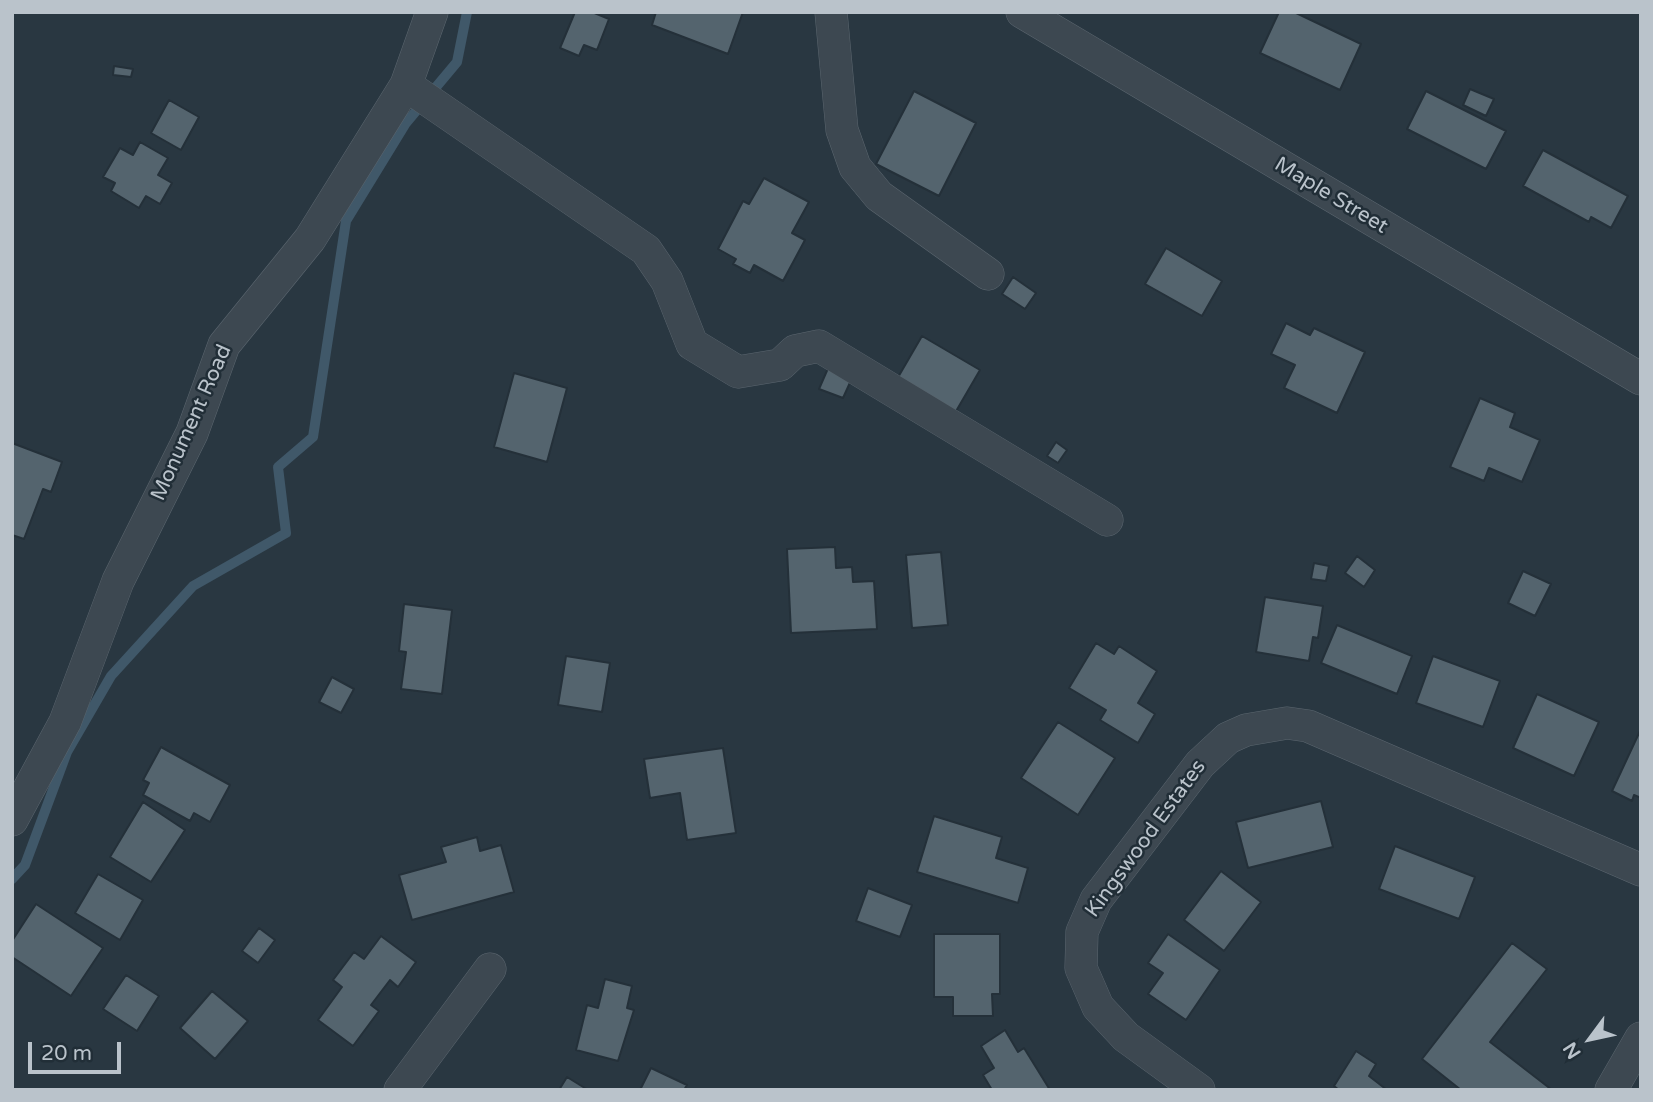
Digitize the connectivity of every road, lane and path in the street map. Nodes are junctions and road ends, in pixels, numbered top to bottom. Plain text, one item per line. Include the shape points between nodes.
1 (432, 12) edge
2 (831, 12) edge
3 (1021, 12) edge
4 (406, 85) junction
5 (988, 274) dead end
6 (1641, 379) edge
7 (1107, 520) dead end
8 (12, 820) edge
9 (1641, 870) edge
10 (490, 969) dead end
11 (1641, 1038) edge
12 (400, 1090) edge
13 (1199, 1090) edge
14 (1611, 1090) edge

1 - 4 street, Monument Road
2 - 5 street via 842,130 855,167 880,196
3 - 6 street, Maple Street
4 - 7 street via 646,250 667,281 692,344 737,372 780,365 795,351 819,346
4 - 8 street, Monument Road via 310,239 224,345 192,433 118,582 65,722
9 - 13 street, Kingswood Estates via 1308,726 1287,723 1228,738 1200,764 1104,889 1087,915 1079,950 1087,987 1110,1023
10 - 12 street
11 - 14 street

